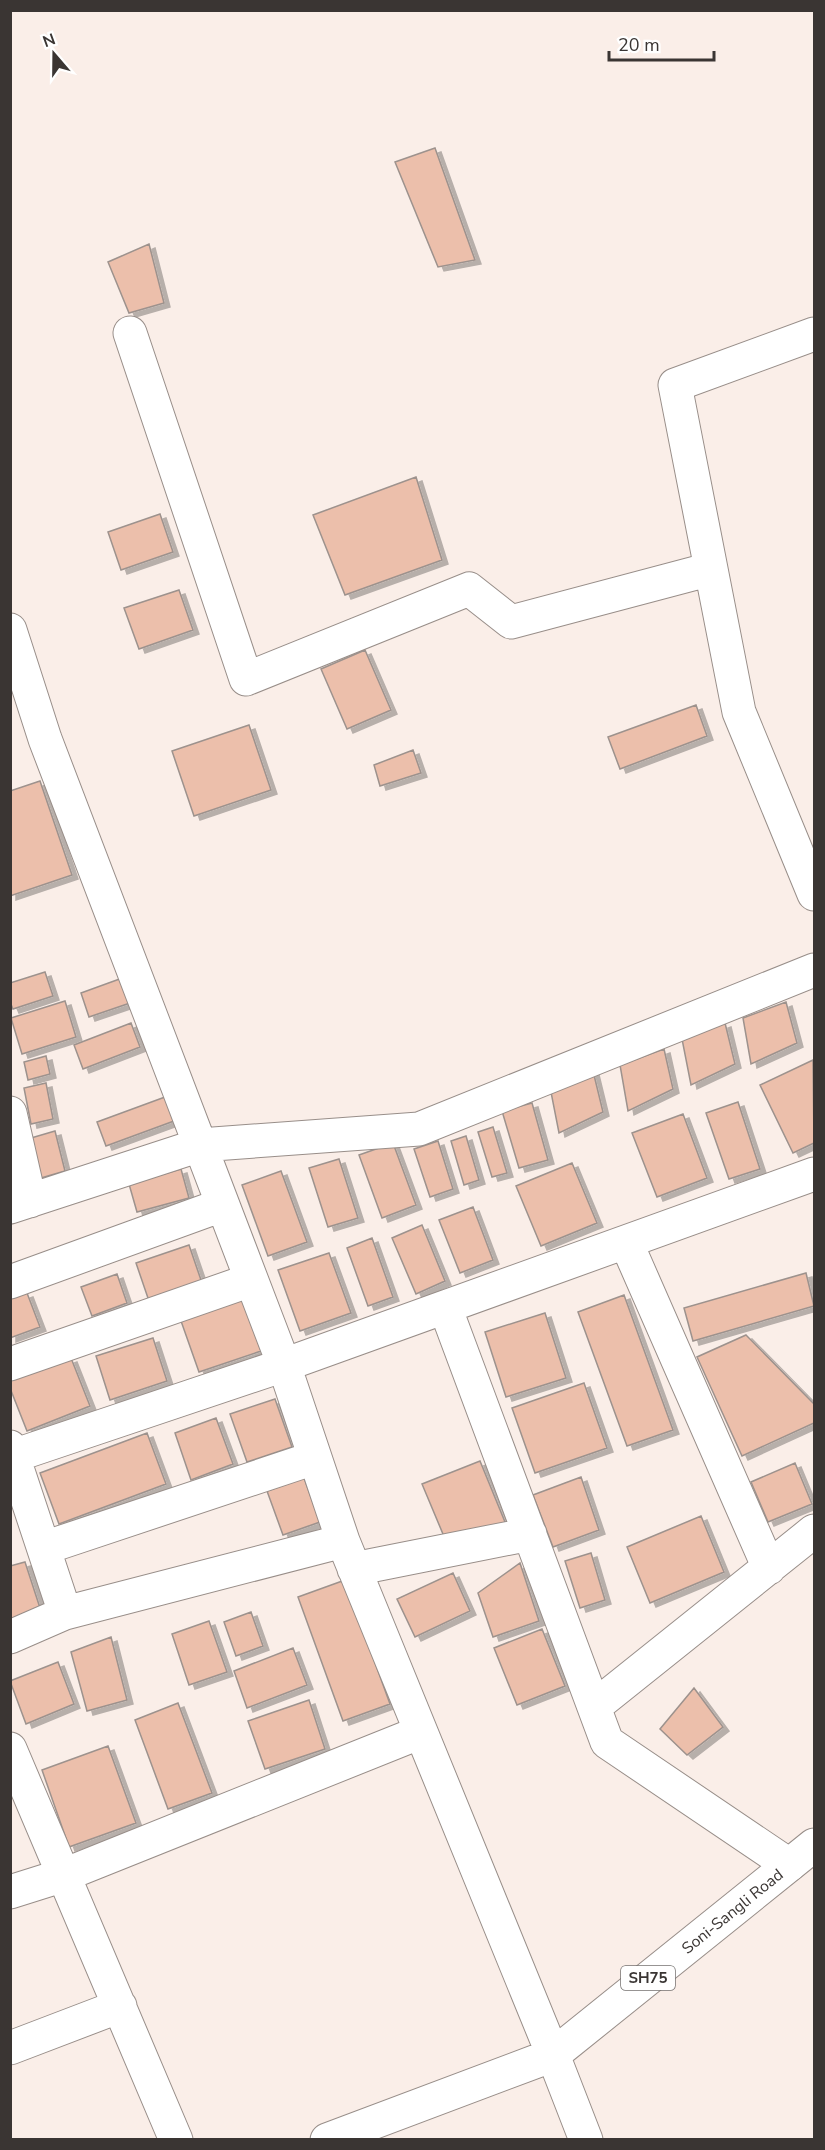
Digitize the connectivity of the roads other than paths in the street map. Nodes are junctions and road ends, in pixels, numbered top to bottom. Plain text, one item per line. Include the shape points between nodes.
1 (130, 333) dead end
2 (814, 334) edge
3 (711, 569) junction
4 (10, 630) edge
5 (814, 894) edge
6 (814, 970) edge
7 (10, 1113) edge
8 (200, 1145) junction
9 (814, 1174) edge
10 (20, 1204) edge
11 (222, 1205) junction
12 (626, 1242) junction
13 (251, 1280) junction
14 (10, 1282) edge
15 (445, 1307) junction
16 (10, 1364) edge
17 (284, 1365) junction
18 (12, 1451) edge
19 (314, 1458) junction
20 (814, 1531) edge
21 (530, 1534) junction
22 (44, 1548) junction
23 (349, 1555) junction
24 (769, 1568) junction
25 (65, 1613) junction
26 (10, 1637) edge
27 (594, 1707) junction
28 (421, 1732) junction
29 (10, 1749) edge
30 (814, 1845) edge
31 (789, 1865) junction
32 (64, 1875) junction
33 (10, 1892) edge
34 (120, 2007) junction
35 (10, 2048) edge
36 (553, 2055) junction
37 (176, 2139) edge
38 (327, 2139) edge
39 (586, 2139) edge

1 - 3 street via 246,679 469,589 511,622
2 - 3 street via 675,385
3 - 5 street via 739,712
4 - 8 street via 45,739
6 - 8 street via 418,1129
7 - 10 street
8 - 10 street
8 - 11 street
9 - 12 street
11 - 13 street
11 - 14 street
12 - 15 street
12 - 24 street
13 - 16 street
13 - 17 street
15 - 17 street
15 - 21 street
17 - 18 street
17 - 19 street
18 - 22 street
19 - 22 street
19 - 23 street
20 - 24 street
21 - 23 street
21 - 27 street
22 - 25 street
23 - 25 street
23 - 28 street
24 - 27 street
25 - 26 street
27 - 31 street via 607,1742
28 - 32 street
28 - 36 street
29 - 32 street
30 - 31 street, Soni-Sangli Road / SH75
31 - 36 street, Soni-Sangli Road / SH75
32 - 33 street
32 - 34 street
34 - 35 street
34 - 37 street
36 - 38 street, Soni-Sangli Road
36 - 39 street

